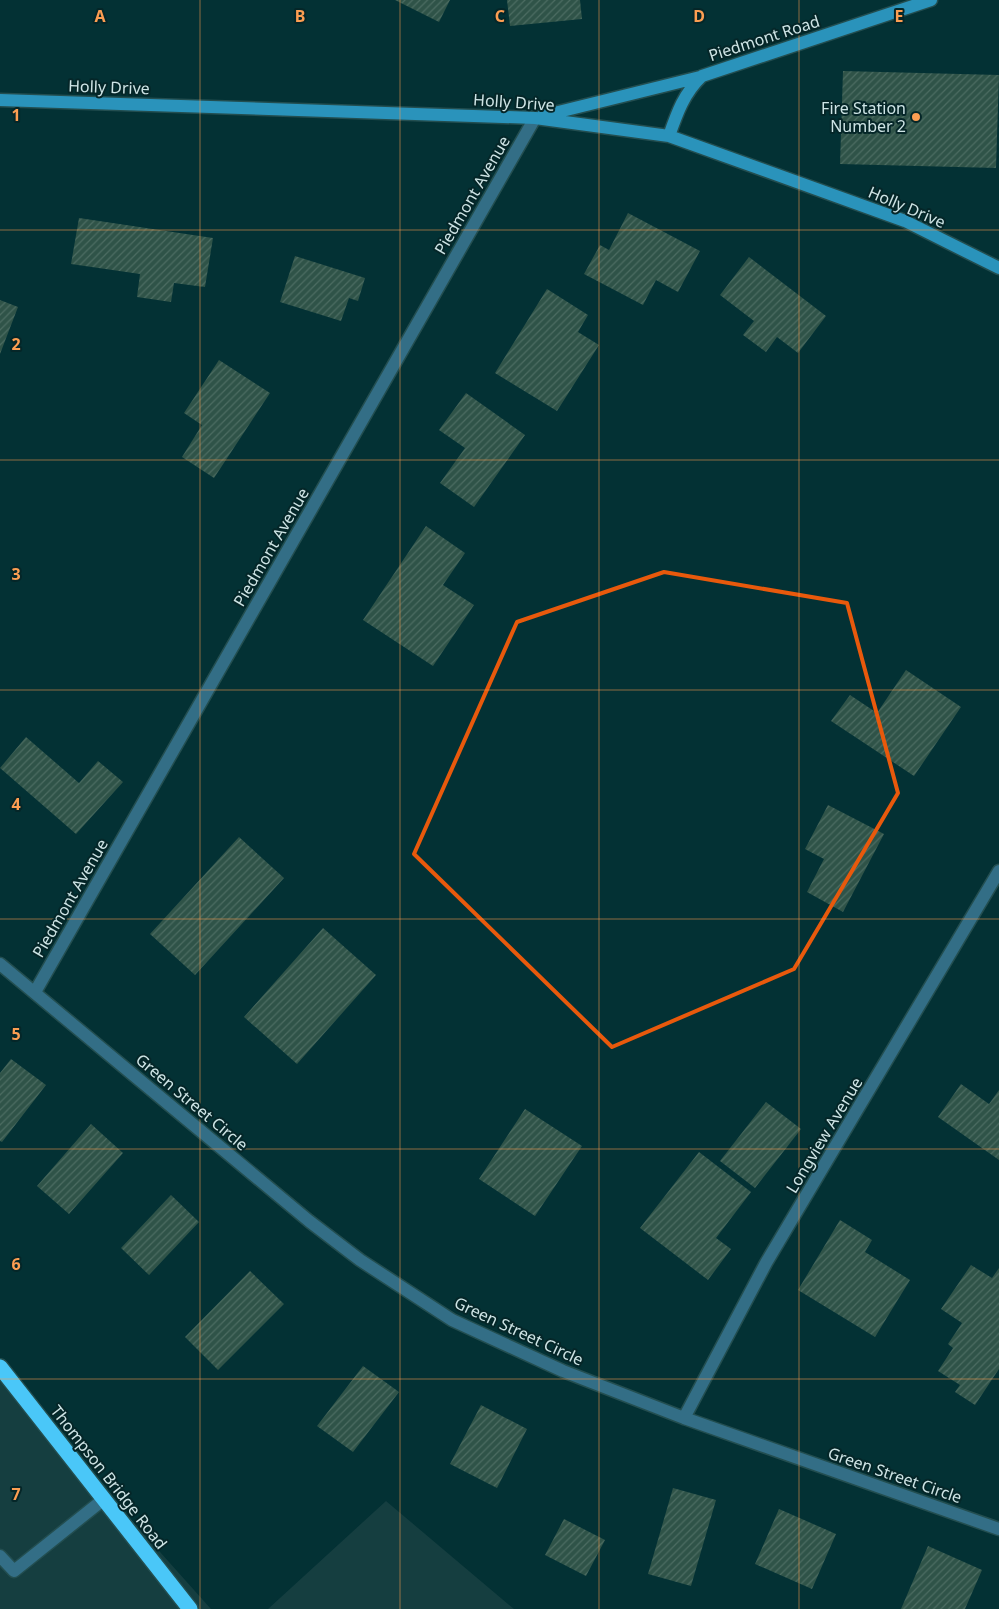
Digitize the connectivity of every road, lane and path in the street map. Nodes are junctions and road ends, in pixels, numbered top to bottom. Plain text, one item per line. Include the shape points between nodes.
1 (931, 0) edge
2 (702, 76) junction
3 (0, 100) edge
4 (535, 118) junction
5 (669, 136) junction
6 (999, 268) edge
7 (999, 872) edge
8 (0, 964) edge
9 (34, 992) junction
10 (0, 1367) edge
11 (684, 1418) junction
12 (104, 1500) junction
13 (999, 1529) edge
14 (0, 1556) edge
15 (190, 1609) edge

1 - 2 street, Piedmont Road
2 - 4 street
2 - 5 street, Piedmont Road via 691,86
3 - 4 street, Holly Drive
4 - 5 street, Holly Drive
4 - 9 street, Piedmont Avenue
5 - 6 street, Holly Drive via 905,221
7 - 11 street, Longview Avenue via 766,1263
8 - 9 street, Green Street Circle
9 - 11 street, Green Street Circle via 309,1221 377,1271 452,1320 563,1371
10 - 12 highway, Thompson Bridge Road
11 - 13 street, Green Street Circle
12 - 14 street via 14,1571
12 - 15 highway, Thompson Bridge Road

